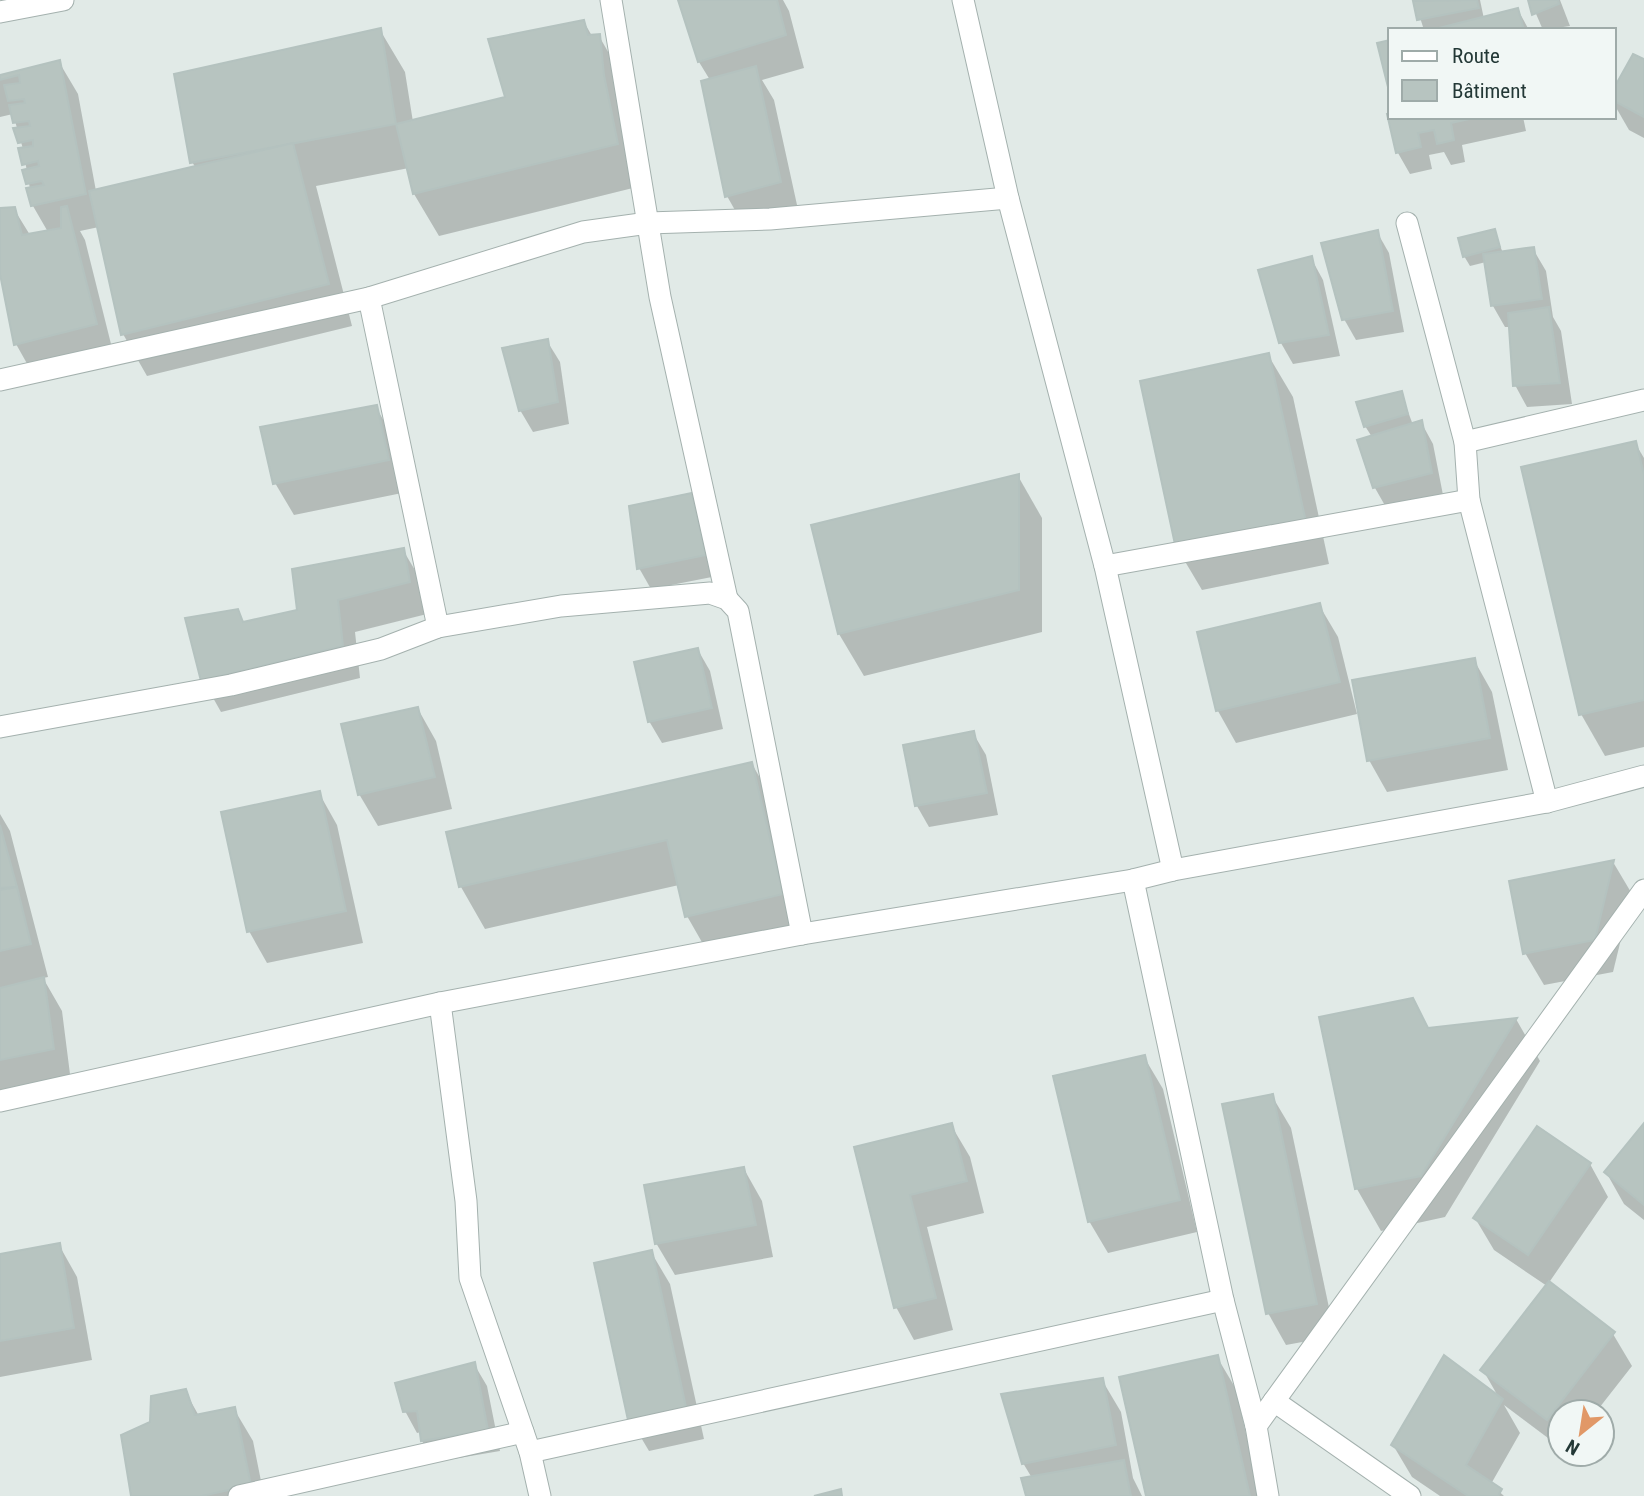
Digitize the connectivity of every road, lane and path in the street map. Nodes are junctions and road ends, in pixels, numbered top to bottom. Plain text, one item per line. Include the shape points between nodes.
1 (63, 0) edge
2 (611, 0) edge
3 (963, 0) edge
4 (0, 12) edge
5 (1008, 198) junction
6 (648, 223) junction
7 (1407, 223) dead end
8 (369, 298) junction
9 (0, 380) edge
10 (1644, 400) edge
11 (1465, 442) junction
12 (1469, 500) junction
13 (1105, 566) junction
14 (727, 599) junction
15 (438, 627) junction
16 (0, 727) edge
17 (1644, 776) edge
18 (1547, 802) junction
19 (1172, 870) junction
20 (1133, 880) junction
21 (1644, 890) edge
22 (802, 934) junction
23 (440, 1003) junction
24 (0, 1101) edge
25 (1223, 1300) junction
26 (1274, 1401) junction
27 (1256, 1426) junction
28 (526, 1442) junction
29 (239, 1496) edge
30 (540, 1496) edge
31 (1268, 1496) edge
32 (1410, 1496) edge

1 - 4 street
2 - 6 street
3 - 5 street
5 - 6 street via 783,218
5 - 13 street
6 - 8 street via 583,232
6 - 14 street
7 - 11 street
8 - 9 street
8 - 15 street
10 - 11 street
11 - 12 street
12 - 13 street
12 - 18 street
13 - 19 street
14 - 15 street via 710,593 561,606
14 - 22 street via 738,611
15 - 16 street via 381,649 231,685
17 - 18 street
18 - 19 street
19 - 20 street
20 - 22 street
20 - 25 street
21 - 26 street
22 - 23 street
23 - 24 street
23 - 28 street via 466,1201 470,1278
25 - 27 street
25 - 28 street
26 - 27 street
26 - 32 street
27 - 31 street
28 - 29 street
28 - 30 street

